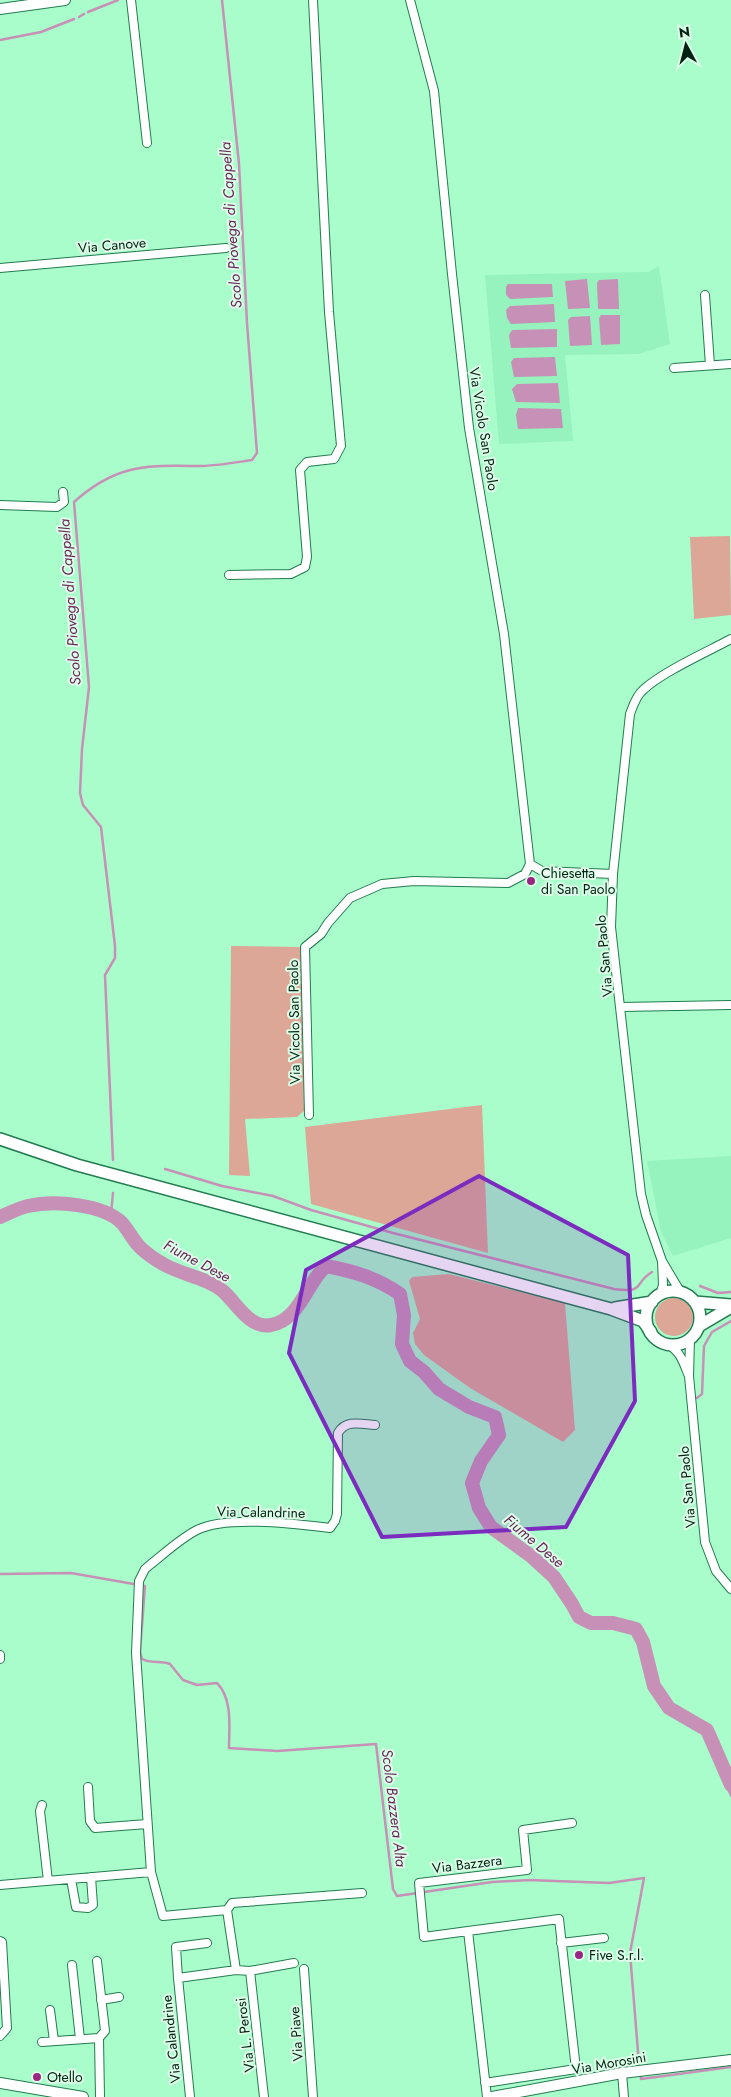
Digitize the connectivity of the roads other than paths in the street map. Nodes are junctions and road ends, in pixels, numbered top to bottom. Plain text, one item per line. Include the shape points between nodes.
1 (65, 0) edge
2 (131, 0) edge
3 (314, 0) edge
4 (410, 0) edge
5 (37, 2) edge
6 (2, 6) edge
7 (147, 143) dead end
8 (226, 248) dead end
9 (0, 268) edge
10 (705, 295) dead end
11 (731, 364) edge
12 (710, 365) junction
13 (674, 368) dead end
14 (63, 492) dead end
15 (0, 505) edge
16 (229, 575) dead end
17 (731, 639) edge
18 (530, 864) junction
19 (613, 874) junction
20 (731, 1004) edge
21 (621, 1007) junction
22 (309, 1115) dead end
23 (0, 1139) edge
24 (662, 1261) junction
25 (681, 1292) junction
26 (656, 1299) junction
27 (695, 1302) junction
28 (731, 1306) edge
29 (611, 1308) junction
30 (699, 1326) junction
31 (651, 1332) junction
32 (690, 1339) junction
33 (667, 1344) junction
34 (689, 1376) junction
35 (375, 1425) dead end
36 (731, 1589) edge
37 (0, 1655) edge
38 (0, 1659) edge
39 (88, 1787) dead end
40 (42, 1805) dead end
41 (572, 1823) dead end
42 (147, 1824) junction
43 (151, 1872) junction
44 (91, 1877) junction
45 (71, 1879) junction
46 (48, 1880) junction
47 (0, 1885) edge
48 (362, 1893) dead end
49 (227, 1910) junction
50 (468, 1931) junction
51 (604, 1938) dead end
52 (0, 1941) edge
53 (207, 1943) dead end
54 (562, 1943) junction
55 (97, 1961) dead end
56 (294, 1963) dead end
57 (72, 1965) dead end
58 (304, 1969) dead end
59 (236, 1970) junction
60 (250, 1971) junction
61 (178, 1978) junction
62 (119, 1997) dead end
63 (101, 2000) junction
64 (50, 2010) dead end
65 (3, 2017) edge
66 (0, 2036) edge
67 (99, 2038) junction
68 (80, 2039) junction
69 (54, 2041) junction
70 (42, 2042) dead end
71 (731, 2060) edge
72 (622, 2073) junction
73 (0, 2083) edge
74 (486, 2083) junction
75 (532, 2094) edge
76 (190, 2096) edge
77 (83, 2097) edge
78 (100, 2097) edge
79 (199, 2097) edge
80 (264, 2097) edge
81 (313, 2097) edge
82 (487, 2097) edge
83 (492, 2097) edge
84 (624, 2097) edge

1 - 5 street
2 - 7 street
3 - 16 street via 330,312 341,446 334,459 307,462 300,470 307,557 305,567 291,574
4 - 18 street, Via Vicolo San Paolo via 434,91 469,428 504,634
5 - 6 street
8 - 9 street, Via Canove
10 - 12 street
11 - 12 street
12 - 13 street
14 - 15 street via 64,502 57,507
17 - 19 street, Via San Paolo via 660,678 642,690 635,701 630,714
18 - 19 street via 542,871
18 - 22 street, Via Vicolo San Paolo via 525,874 508,883 414,881 382,884 350,898 322,934 304,948
19 - 21 street, Via San Paolo via 611,927
20 - 21 street
21 - 24 street, Via San Paolo via 642,1194
23 - 29 main road via 77,1165
24 - 25 street, Via San Paolo
24 - 26 street, Via San Paolo via 663,1285
25 - 26 main road via 667,1292
25 - 27 main road
26 - 29 main road
26 - 31 main road via 647,1317
27 - 28 main road
27 - 30 main road via 699,1310
28 - 30 main road
29 - 31 main road via 643,1321
30 - 32 main road
31 - 33 main road
32 - 33 main road via 675,1345
32 - 34 street, Via San Paolo
33 - 34 street, Via San Paolo via 681,1356
34 - 36 street, Via San Paolo via 705,1542 716,1571
35 - 42 street, Via Calandrine via 348,1423 338,1433 337,1514 330,1528 284,1522 213,1523 196,1530 145,1569 139,1585 136,1653
37 - 38 street
39 - 42 street via 90,1821 95,1828
40 - 46 street
41 - 50 street, Via Bazzera via 523,1830 527,1870 419,1883 424,1937
42 - 43 street, Via Calandrine
43 - 44 street
43 - 49 street, Via Calandrine via 163,1916
44 - 45 street
44 - 45 street via 93,1905 88,1908 76,1907 73,1902
45 - 46 street
46 - 47 street
48 - 49 street, Via Calandrine via 232,1904
49 - 59 street
50 - 54 street, Via Bazzera via 559,1919
50 - 74 street
51 - 54 street
52 - 65 street
53 - 61 street, Via Calandrine via 176,1947
54 - 74 street, Via Bazzera via 576,2069
55 - 63 street
56 - 60 street
57 - 68 street
58 - 81 street, Via Piave
59 - 60 street
59 - 61 street, Via Calandrine
60 - 80 street, Via L. Perosi
61 - 76 street, Via Calandrine
62 - 63 street
63 - 67 street via 105,2031
64 - 69 street
65 - 66 street via 8,2028
67 - 68 street
67 - 78 street
68 - 69 street
69 - 70 street
71 - 72 street, Via Morosini
72 - 75 street, Via Morosini
72 - 84 street
73 - 77 street
74 - 82 street
75 - 83 street, Via Morosini
76 - 79 street

